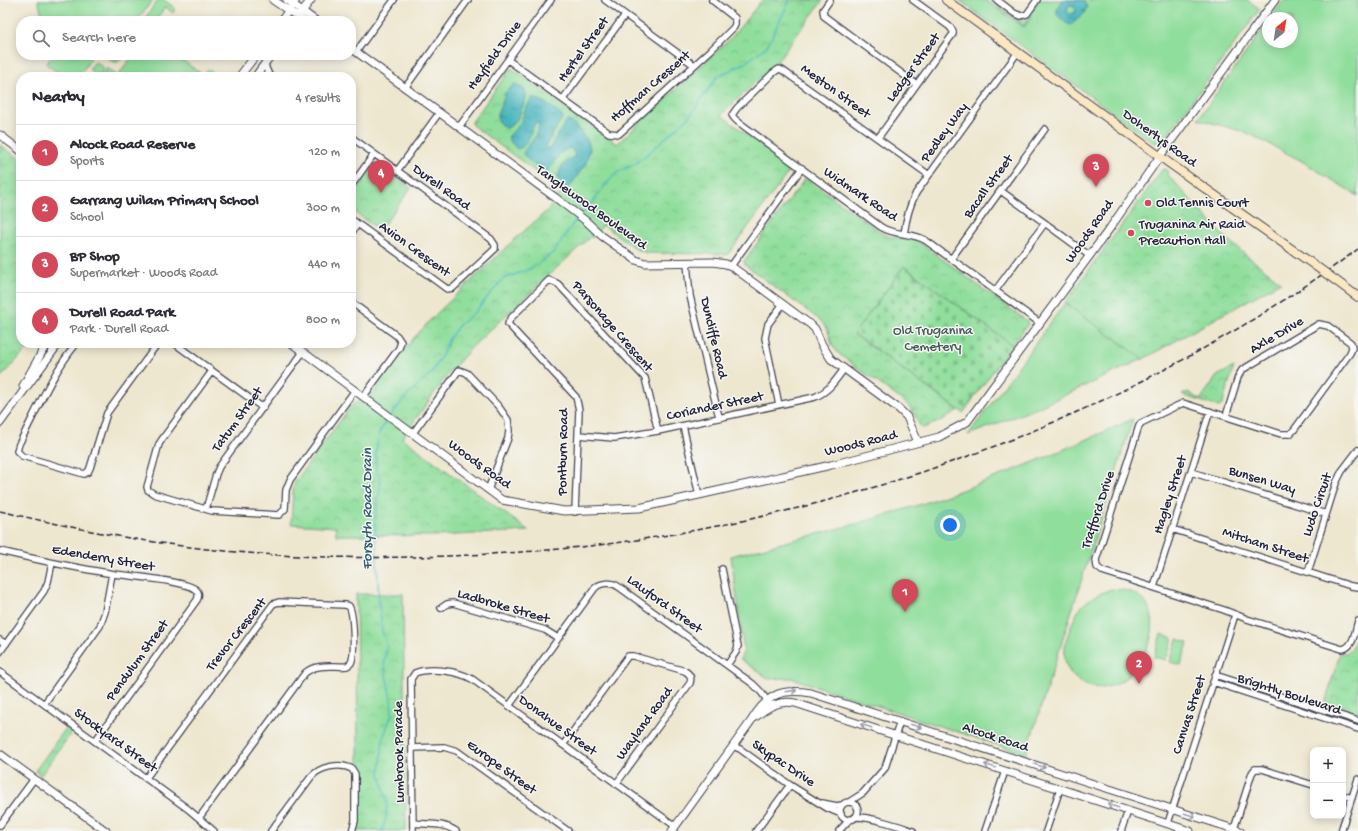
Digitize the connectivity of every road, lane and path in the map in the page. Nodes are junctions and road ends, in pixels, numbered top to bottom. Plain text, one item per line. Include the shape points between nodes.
1 (273, 0) edge
2 (311, 0) edge
3 (394, 0) edge
4 (468, 0) edge
5 (550, 0) edge
6 (605, 0) edge
7 (712, 0) edge
8 (830, 0) edge
9 (913, 0) edge
10 (946, 0) edge
11 (997, 0) edge
12 (1036, 0) edge
13 (1275, 0) edge
14 (292, 1) edge
15 (288, 11) junction
16 (303, 11) junction
17 (625, 15) junction
18 (284, 16) edge
19 (294, 16) edge
20 (301, 16) edge
21 (310, 16) edge
22 (356, 46) edge
23 (356, 52) edge
24 (1018, 52) junction
25 (252, 60) edge
26 (508, 60) junction
27 (265, 62) joint
28 (694, 65) junction
29 (243, 72) edge
30 (258, 72) edge
31 (268, 72) edge
32 (916, 84) junction
33 (405, 88) junction
34 (563, 99) junction
35 (439, 112) junction
36 (732, 115) joint
37 (459, 127) junction
38 (1045, 129) dead end
39 (0, 135) edge
40 (878, 138) junction
41 (356, 141) edge
42 (16, 147) edge
43 (374, 154) junction
44 (1160, 156) junction
45 (802, 168) junction
46 (397, 171) junction
47 (929, 175) junction
48 (356, 179) edge
49 (1001, 191) junction
50 (1045, 223) junction
51 (358, 224) joint
52 (356, 227) edge
53 (904, 234) junction
54 (495, 245) joint
55 (1090, 256) junction
56 (951, 259) junction
57 (688, 263) junction
58 (731, 266) junction
59 (996, 291) junction
60 (1358, 297) edge
61 (782, 304) junction
62 (356, 306) edge
63 (1040, 323) junction
64 (508, 324) joint
65 (44, 348) edge
66 (55, 348) edge
67 (73, 348) edge
68 (154, 348) edge
69 (181, 348) edge
70 (298, 348) edge
71 (303, 352) junction
72 (844, 369) junction
73 (212, 370) junction
74 (356, 390) junction
75 (364, 396) junction
76 (779, 405) junction
77 (263, 408) junction
78 (1210, 411) junction
79 (1226, 416) junction
80 (719, 417) junction
81 (0, 419) edge
82 (0, 423) edge
83 (683, 426) junction
84 (658, 431) junction
85 (412, 432) junction
86 (1290, 434) joint
87 (578, 435) junction
88 (918, 442) junction
89 (1358, 450) edge
90 (1191, 472) junction
91 (488, 490) junction
92 (699, 495) junction
93 (206, 509) junction
94 (575, 512) junction
95 (1326, 514) junction
96 (1172, 529) junction
97 (0, 551) edge
98 (52, 563) junction
99 (722, 569) dead end
100 (1308, 572) junction
101 (112, 574) junction
102 (1351, 586) junction
103 (1154, 587) junction
104 (1358, 587) edge
105 (1358, 591) edge
106 (198, 595) joint
107 (441, 608) dead end
108 (1235, 614) junction
109 (1358, 621) edge
110 (558, 638) junction
111 (0, 640) edge
112 (6, 644) junction
113 (0, 652) edge
114 (727, 665) junction
115 (0, 672) edge
116 (414, 673) joint
117 (1215, 675) junction
118 (1213, 682) junction
119 (769, 703) junction
120 (1301, 703) junction
121 (44, 704) junction
122 (509, 706) junction
123 (1299, 710) junction
124 (900, 721) junction
125 (1358, 721) edge
126 (1358, 729) edge
127 (895, 735) junction
128 (95, 741) junction
129 (563, 745) junction
130 (733, 746) junction
131 (412, 748) junction
132 (0, 754) edge
133 (1005, 771) junction
134 (146, 778) junction
135 (34, 779) junction
136 (1358, 779) edge
137 (616, 784) junction
138 (1310, 784) edge
139 (790, 785) junction
140 (1060, 789) junction
141 (863, 793) junction
142 (1346, 796) edge
143 (1352, 798) junction
144 (849, 802) junction
145 (820, 803) junction
146 (842, 805) junction
147 (857, 808) junction
148 (1172, 809) junction
149 (1128, 811) junction
150 (841, 814) junction
151 (199, 818) junction
152 (852, 818) junction
153 (871, 819) junction
154 (414, 823) junction
155 (1168, 824) junction
156 (0, 825) edge
157 (673, 829) edge
158 (210, 830) edge
159 (839, 830) edge
160 (1237, 830) edge
161 (106, 831) edge
162 (271, 831) edge
163 (352, 831) edge
164 (413, 831) edge
165 (456, 831) edge
166 (568, 831) edge
167 (756, 831) edge
168 (913, 831) edge
169 (985, 831) edge
170 (1046, 831) edge
171 (1121, 831) edge
172 (1189, 831) edge
173 (1341, 831) edge

1 - 15 street
2 - 16 street
3 - 22 street
4 - 33 street
5 - 26 street, Heyfield Drive
6 - 17 street
7 - 28 street, Hoffman Crescent via 732,14 735,24
8 - 32 street via 823,10 824,16
9 - 32 street, Ledger Street via 953,31 952,36
10 - 24 main road, Dohertys Road
11 - 12 street via 1022,16 1028,13
13 - 44 street, Woods Road
14 - 15 street
14 - 16 street
15 - 18 street
15 - 19 street
16 - 20 street
16 - 21 street
17 - 28 street
17 - 34 street, Hertel Street
23 - 33 street, Tanglewood Boulevard
24 - 44 main road, Dohertys Road
24 - 47 street, Pedley Way
25 - 29 street
26 - 34 street, Hoffman Crescent
26 - 37 street, Heyfield Drive
27 - 30 street
27 - 31 street
28 - 34 street, Hoffman Crescent via 619,134 609,133
32 - 40 street, Ledger Street
33 - 35 street, Tanglewood Boulevard
35 - 37 street, Tanglewood Boulevard
35 - 46 street
36 - 40 street, Meston Street via 736,108 776,70 782,70
36 - 45 street, Widmark Road
37 - 57 street, Tanglewood Boulevard via 640,262
38 - 49 street, Bacall Street
39 - 42 street
40 - 47 street, Meston Street
41 - 43 street, Durell Road
43 - 46 street, Durell Road
43 - 48 street
44 - 55 street, Woods Road
44 - 60 main road, Dohertys Road, bridge
45 - 53 street, Widmark Road via 886,230
45 - 58 street
46 - 54 street, Durell Road via 491,239
47 - 53 street, Pedley Way via 912,200
49 - 50 street
49 - 56 street, Bacall Street
50 - 55 street
50 - 59 street
51 - 52 street
51 - 54 street, Avion Crescent via 450,289 492,252
53 - 56 street, Widmark Road via 919,236
55 - 63 street, Woods Road
56 - 59 street, Widmark Road
57 - 58 street, Tanglewood Boulevard via 720,263
57 - 80 street, Duncliffe Road via 690,296
58 - 61 street, Tanglewood Boulevard
59 - 63 street, Widmark Road
61 - 72 street, Tanglewood Boulevard via 815,329 827,354
61 - 76 street via 768,324 765,338
62 - 75 street via 397,336 401,342
63 - 88 street, Woods Road via 967,422 939,437
64 - 84 street, Parsonage Crescent via 510,318 549,280 558,284 645,378
64 - 87 street, Pontburn Road via 576,396 579,410
65 - 81 street
66 - 82 street
67 - 68 street via 53,379 17,450 22,456 84,474 90,468 107,413
69 - 73 street
70 - 71 street, Woods Road
71 - 74 street, Woods Road
71 - 77 street, Tatum Street
72 - 76 street, Coriander Street via 831,387 823,393
72 - 88 street, Tanglewood Boulevard via 899,409 907,417
73 - 77 street
73 - 93 street via 159,444 148,483 148,490 154,494
74 - 75 street, Woods Road
74 - 93 street via 290,480 286,490 285,509 279,515 217,512
75 - 85 street, Woods Road
76 - 80 street, Coriander Street
77 - 93 street, Tatum Street via 219,467
78 - 79 street, Trafford Drive
78 - 90 street, Hagley Street
78 - 103 street, Trafford Drive via 1181,403 1140,424 1096,560 1097,567 1102,570
79 - 86 street, Trafford Drive via 1281,434
79 - 86 street, Axle Drive via 1242,370 1319,324 1325,324 1350,341 1352,351
80 - 83 street, Coriander Street
83 - 84 street, Coriander Street
83 - 92 street
84 - 87 street, Coriander Street via 614,438
85 - 91 street, Woods Road
85 - 91 street via 459,370 467,373 500,407 508,420 508,438
87 - 94 street, Pontburn Road
88 - 92 street, Woods Road
89 - 95 street, Ludo Circuit via 1339,477
90 - 95 street, Bunsen Way
90 - 96 street, Hagley Street
91 - 94 street, Woods Road via 502,500
92 - 94 street, Woods Road via 639,508
95 - 100 street, Ludo Circuit
96 - 100 street, Mitcham Street
96 - 103 street, Hagley Street
97 - 98 street, Edenderry Street
98 - 101 street, Edenderry Street
98 - 112 street via 44,591
99 - 114 street via 738,646
100 - 102 street, Mitcham Street
101 - 106 street, Edenderry Street via 178,584 195,589
101 - 121 street via 100,626
102 - 104 street, Mitcham Street
102 - 105 street, Mitcham Street
103 - 108 street, Trafford Drive
106 - 128 street, Pendulum Street via 197,600
107 - 110 street, Ladbroke Street via 453,603 545,630
108 - 109 street, Trafford Drive via 1342,649 1351,644
108 - 117 street, Canvas Street
110 - 114 street, Lawford Street via 596,586 614,583
110 - 122 street, Lawford Street
111 - 112 street
112 - 113 street
114 - 119 street, Lawford Street via 756,687
115 - 121 street, Stockyard Street
116 - 122 street, Donahue Street via 447,671 462,674
116 - 131 street, Lumbrook Parade via 411,679
117 - 118 street, Canvas Street
117 - 120 street, Brightly Boulevard
118 - 123 street, Brightly Boulevard
118 - 148 street, Canvas Street
119 -> 124 street, Alcock Road via 774,696 788,691 799,691
127 -> 119 street, Alcock Road via 795,703
119 - 130 street, Alcock Road via 761,706
120 - 123 street
120 - 125 street, Brightly Boulevard
121 - 128 street, Stockyard Street
122 - 129 street, Donahue Street
123 - 126 street, Brightly Boulevard
124 - 127 street
124 -> 148 street, Alcock Road
133 -> 127 street, Alcock Road
127 - 141 street via 885,768
128 - 134 street, Stockyard Street
129 - 137 street, Donahue Street
129 - 137 street, Wayland Road via 628,656 685,671 690,676 690,683
130 - 139 street, Skypac Drive
130 - 157 street, Alcock Road
131 - 154 street, Lumbrook Parade
131 - 166 street, Europe Street via 444,747 457,751
132 - 135 street
133 - 140 street, Alcock Road
133 - 169 street
134 - 151 street, Stockyard Street
134 - 151 street, Trevor Crescent via 273,604 279,602 349,606 352,615 351,663 347,666 316,667 305,673
135 - 156 street
135 - 161 street
136 - 143 street
137 - 157 street, Donahue Street
138 - 160 street via 1262,769 1255,770 1252,773
139 - 145 street, Skypac Drive
139 - 167 street
149 -> 140 street, Alcock Road
140 - 170 street
141 - 144 street
141 - 147 street
142 - 143 street
143 - 173 street
144 - 146 street
144 - 147 street
145 - 146 street, Skypac Drive
145 - 150 street, Skypac Drive
146 - 150 street
147 - 152 street via 857,814
147 - 153 street
148 - 155 street, Canvas Street
148 -> 160 street, Alcock Road
149 - 155 street, Alcock Road
149 - 171 street
150 - 152 street via 845,819
150 - 159 street
151 - 158 street, Stockyard Street
152 - 153 street
152 - 159 street
153 - 168 street
154 - 164 street, Lumbrook Parade
154 - 165 street via 441,824
155 - 172 street, Alcock Road
162 - 163 street via 314,773 328,767 345,766 352,769 355,774 355,821

